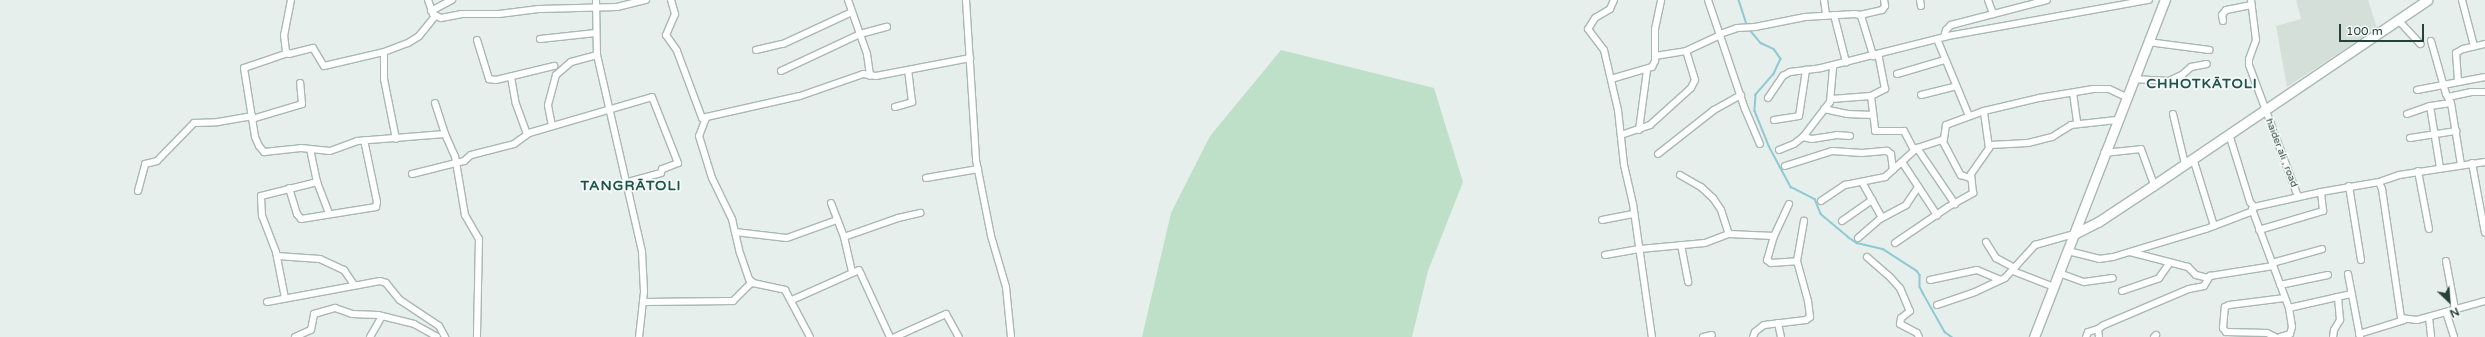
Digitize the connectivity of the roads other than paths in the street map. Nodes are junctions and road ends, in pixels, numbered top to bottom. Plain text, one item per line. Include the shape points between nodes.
1 (291, 0) edge
2 (428, 0) edge
3 (452, 0) edge
4 (596, 0) edge
5 (646, 0) edge
6 (671, 0) edge
7 (848, 0) edge
8 (966, 0) edge
9 (1614, 0) edge
10 (1661, 0) edge
11 (1708, 0) edge
12 (1824, 0) edge
13 (1884, 0) edge
14 (1988, 0) edge
15 (2047, 0) edge
16 (2149, 0) edge
17 (2165, 0) edge
18 (2427, 0) edge
19 (2462, 0) edge
20 (639, 1) edge
21 (2252, 2) edge
22 (2025, 3) edge
23 (597, 7) junction
24 (852, 12) junction
25 (433, 14) junction
26 (1993, 14) junction
27 (1826, 15) junction
28 (1834, 15) junction
29 (1860, 15) junction
30 (2398, 20) junction
31 (2223, 21) dead end
32 (887, 27) dead end
33 (596, 33) junction
34 (860, 34) junction
35 (1720, 34) junction
36 (1944, 37) junction
37 (540, 39) dead end
38 (1937, 39) junction
39 (477, 40) dead end
40 (2431, 41) dead end
41 (2148, 42) junction
42 (2420, 44) dead end
43 (2485, 44) edge
44 (2474, 46) junction
45 (756, 50) dead end
46 (2209, 50) dead end
47 (1686, 51) junction
48 (384, 52) junction
49 (288, 53) junction
50 (597, 55) junction
51 (1875, 55) junction
52 (1655, 56) junction
53 (970, 58) junction
54 (1945, 60) junction
55 (1846, 62) junction
56 (2206, 64) dead end
57 (1833, 65) junction
58 (554, 66) dead end
59 (908, 70) junction
60 (1647, 70) junction
61 (1806, 70) junction
62 (781, 71) dead end
63 (1897, 74) dead end
64 (870, 76) junction
65 (511, 77) junction
66 (2485, 77) edge
67 (1611, 79) junction
68 (2134, 80) junction
69 (2458, 81) junction
70 (300, 83) dead end
71 (2443, 84) junction
72 (1956, 86) junction
73 (2417, 90) dead end
74 (2073, 92) junction
75 (2485, 92) edge
76 (1740, 95) junction
77 (1921, 95) dead end
78 (1871, 96) junction
79 (2126, 97) junction
80 (1768, 98) dead end
81 (1831, 99) junction
82 (2449, 100) junction
83 (435, 103) dead end
84 (2430, 106) junction
85 (895, 107) dead end
86 (1824, 109) junction
87 (610, 110) junction
88 (2264, 110) junction
89 (1984, 111) junction
90 (2173, 114) dead end
91 (2407, 114) dead end
92 (1872, 115) junction
93 (1969, 116) junction
94 (252, 117) junction
95 (706, 118) junction
96 (1774, 120) dead end
97 (2117, 120) junction
98 (2077, 124) junction
99 (552, 126) junction
100 (1639, 130) junction
101 (2456, 132) junction
102 (445, 134) junction
103 (527, 134) junction
104 (2229, 134) junction
105 (2434, 134) junction
106 (1622, 135) junction
107 (1850, 136) dead end
108 (1803, 137) junction
109 (2410, 138) dead end
110 (396, 139) junction
111 (364, 140) junction
112 (1942, 140) junction
113 (1760, 144) dead end
114 (1990, 145) junction
115 (310, 149) junction
116 (1916, 149) junction
117 (1779, 150) dead end
118 (2104, 153) junction
119 (1658, 154) dead end
120 (2193, 158) junction
121 (1902, 162) junction
122 (2485, 162) edge
123 (457, 163) junction
124 (2472, 163) junction
125 (2185, 164) junction
126 (2461, 165) junction
127 (1785, 166) dead end
128 (2440, 168) junction
129 (978, 169) junction
130 (1893, 170) junction
131 (2418, 172) junction
132 (412, 174) dead end
133 (1680, 175) dead end
134 (926, 178) dead end
135 (1970, 178) junction
136 (317, 182) junction
137 (627, 182) junction
138 (1862, 182) junction
139 (2379, 182) junction
140 (2154, 186) junction
141 (2349, 186) junction
142 (1918, 187) junction
143 (289, 188) junction
144 (138, 191) dead end
145 (2321, 192) junction
146 (2298, 197) junction
147 (1872, 200) junction
148 (1821, 201) dead end
149 (831, 203) dead end
150 (1789, 204) dead end
151 (1955, 204) junction
152 (2252, 208) junction
153 (920, 213) dead end
154 (329, 214) junction
155 (1634, 214) junction
156 (1936, 214) junction
157 (1882, 218) junction
158 (837, 220) junction
159 (1602, 220) dead end
160 (1804, 221) dead end
161 (1842, 221) dead end
162 (2484, 225) edge
163 (2214, 226) junction
164 (2429, 229) dead end
165 (2259, 230) junction
166 (735, 232) junction
167 (2485, 232) edge
168 (1729, 234) junction
169 (2074, 234) junction
170 (1774, 236) junction
171 (844, 237) junction
172 (1858, 238) dead end
173 (1986, 242) dead end
174 (1895, 243) dead end
175 (1681, 245) junction
176 (1640, 249) junction
177 (2322, 249) dead end
178 (2068, 251) junction
179 (2129, 252) junction
180 (1606, 255) dead end
181 (277, 256) junction
182 (1867, 257) dead end
183 (2361, 260) dead end
184 (2446, 261) dead end
185 (1797, 262) junction
186 (2170, 262) junction
187 (2272, 264) junction
188 (2014, 269) junction
189 (852, 272) junction
190 (2059, 273) junction
191 (2348, 274) dead end
192 (2328, 275) dead end
193 (2113, 278) dead end
194 (2208, 278) junction
195 (1930, 280) dead end
196 (2000, 280) junction
197 (752, 282) junction
198 (1688, 282) dead end
199 (354, 285) junction
200 (2280, 285) junction
201 (2054, 287) junction
202 (2122, 291) dead end
203 (2351, 294) junction
204 (2338, 297) junction
205 (285, 298) junction
206 (2285, 298) junction
207 (792, 300) junction
208 (267, 302) dead end
209 (644, 302) junction
210 (2485, 302) edge
211 (1937, 304) dead end
212 (2289, 308) junction
213 (2455, 309) junction
214 (2446, 312) junction
215 (382, 316) junction
216 (2429, 317) junction
217 (2404, 320) junction
218 (1778, 323) junction
219 (2098, 329) junction
220 (1712, 334) dead end
221 (2241, 335) edge
222 (299, 336) edge
223 (2360, 336) edge
224 (370, 337) edge
225 (436, 337) edge
226 (445, 337) edge
227 (477, 337) edge
228 (639, 337) edge
229 (810, 337) edge
230 (890, 337) edge
231 (895, 337) edge
232 (959, 337) edge
233 (1011, 337) edge
234 (1652, 337) edge
235 (1703, 337) edge
236 (1753, 337) edge
237 (1781, 337) edge
238 (1919, 337) edge
239 (2034, 337) edge
240 (2086, 337) edge
241 (2099, 337) edge
242 (2276, 337) edge
243 (2280, 337) edge
244 (2333, 337) edge
245 (2431, 337) edge
246 (2454, 337) edge

1 - 49 street via 283,39
2 - 25 street
3 - 25 street
4 - 23 street
5 - 20 street
6 - 95 street via 675,14 666,35 677,51 700,116
7 - 24 street
8 - 53 street
9 - 67 street via 1610,9 1595,18 1588,29 1602,47
10 - 52 street via 1655,28
11 - 35 street
12 - 27 street
13 - 29 street via 1882,10
14 - 26 street
15 - 22 street
16 - 36 street
17 - 41 main road
18 - 30 main road
19 - 44 street
20 - 23 street
21 - 31 street via 2226,10 2222,15
21 - 88 street, haider ali , road via 2256,40 2249,65
22 - 26 street
23 - 25 street via 461,14 441,18
23 - 33 street
24 - 34 street
24 - 45 street via 783,44
25 - 48 street via 414,39
26 - 36 street via 1951,25
27 - 28 street
27 - 35 street
28 - 29 street
28 - 55 street
29 - 51 street
30 - 42 street
30 - 88 main road
32 - 34 street
33 - 37 street
33 - 50 street
34 - 62 street
34 - 64 street via 869,61
35 - 47 street
35 - 76 street
36 - 38 street
38 - 51 street
38 - 54 street
39 - 65 street via 489,79
40 - 71 street
41 - 46 street
41 - 68 main road
43 - 44 street
44 - 69 street via 2456,53
47 - 52 street
47 - 100 street via 1695,82 1657,120
48 - 49 street via 326,66 322,65 313,48
48 - 110 street via 384,79
49 - 94 street via 244,68
50 - 87 street
50 - 99 street via 571,62 556,75 548,105
51 - 55 street
51 - 78 street via 1886,87
52 - 60 street via 1654,65
53 - 59 street
53 - 129 street
54 - 63 street
54 - 72 street
55 - 57 street
56 - 68 street via 2191,66 2173,80
57 - 61 street
57 - 81 street
58 - 65 street
59 - 64 street
59 - 85 street via 912,102 909,105
60 - 67 street
60 - 100 street
61 - 80 street via 1786,74
61 - 96 street via 1799,116
64 - 95 street via 863,74 800,96
65 - 103 street via 516,104
66 - 69 street
67 - 106 street
68 - 79 main road
69 - 71 street
70 - 94 street via 302,104
71 - 73 street
71 - 82 street
72 - 77 street
72 - 93 street
74 - 79 street via 2103,88
74 - 89 street
74 - 98 street
75 - 82 street
76 - 113 street
76 - 119 street via 1709,113
78 - 81 street
78 - 92 street
79 - 97 main road
81 - 86 street
82 - 84 street
82 - 101 street
83 - 102 street
84 - 91 street
84 - 105 street
86 - 92 street via 1847,114
86 - 108 street
87 - 99 street
87 - 137 street
87 - 137 street via 653,97 678,162 662,168 662,173
88 - 104 main road
88 - 146 street, haider ali , road
89 - 93 street
89 - 114 street
90 - 125 street
92 - 116 street via 1875,131 1904,132
93 - 112 street via 1946,125 1946,137
94 - 115 street via 257,142 264,152
94 - 144 street via 196,122 155,162 145,164
95 - 166 street via 699,136 712,178 730,212
97 - 98 street
97 - 118 main road
98 - 114 street via 2066,126 2048,138 2028,143
99 - 103 street
100 - 106 street
101 - 105 street
101 - 126 street
102 - 110 street
102 - 123 street
103 - 123 street via 514,144 472,155
104 - 120 main road
104 - 152 street
105 - 109 street
105 - 128 street
106 - 155 street via 1624,165
107 - 108 street via 1836,135 1812,139
108 - 117 street
110 - 111 street
111 - 115 street via 334,150
111 - 154 street via 377,205
112 - 116 street
112 - 135 street via 1961,175
114 - 135 street
115 - 136 street
116 - 121 street
116 - 151 street
118 - 140 street via 2140,149
118 - 169 main road
120 - 125 main road
120 - 163 street
121 - 130 street
121 - 142 street
122 - 124 street
123 - 132 street
123 - 227 street via 465,215 479,239
124 - 126 street
124 - 162 street
125 - 140 main road
126 - 128 street
127 - 130 street via 1832,151 1887,151 1891,154
128 - 131 street
129 - 134 street
129 - 233 street via 991,236 1006,287
130 - 138 street via 1881,178
131 - 139 street
131 - 164 street
133 - 168 street via 1701,187 1713,198 1721,210
135 - 151 street via 1974,191
136 - 143 street
136 - 154 street
137 - 209 street via 642,252
138 - 147 street
138 - 148 street via 1845,185
139 - 141 street
139 - 217 street via 2392,248 2400,315
140 - 169 main road via 2098,222
141 - 145 street
141 - 183 street
142 - 156 street
142 - 157 street via 1906,205
143 - 154 street via 299,218
143 - 181 street via 266,193 261,198 262,216
145 - 146 street
145 - 165 street via 2323,211
146 - 152 street
147 - 157 street
147 - 161 street
149 - 158 street
150 - 170 street
151 - 156 street
152 - 163 street
152 - 165 street
153 - 171 street
155 - 159 street
155 - 176 street
156 - 174 street
157 - 172 street
158 - 166 street via 787,238
158 - 171 street
160 - 185 street
162 - 167 street
163 - 179 street
165 - 187 street
166 - 197 street via 741,258
168 - 170 street
168 - 175 street via 1705,243
169 - 178 main road
169 - 188 street via 2035,244
170 - 185 street via 1768,262
171 - 189 street
173 - 188 street via 1996,258
175 - 176 street
175 - 198 street
176 - 180 street
176 - 234 street
177 - 187 street
178 - 179 street via 2098,259
178 - 190 main road
179 - 186 street
181 - 199 street via 320,259 344,270
181 - 205 street
182 - 238 street via 1900,288 1910,310 1901,318 1900,324 1917,333
184 - 213 street
185 - 218 street via 1810,317 1806,320
186 - 194 street via 2188,267 2196,275
186 - 202 street via 2159,278
187 - 194 street
187 - 200 street
188 - 196 street
188 - 201 street
189 - 207 street
189 - 230 street via 860,272
190 - 193 street via 2084,282
190 - 201 main road
191 - 203 street
192 - 200 street
194 - 219 street via 2204,286 2189,289
195 - 196 street via 1977,270
196 - 211 street via 1976,292
197 - 207 street via 784,289
197 - 209 street via 733,301
199 - 205 street
199 - 226 street via 383,282 400,300 439,326
200 - 206 street
201 - 239 main road
203 - 204 street
203 - 223 street
204 - 212 street
204 - 244 street via 2340,320
205 - 208 street
206 - 212 street
206 - 221 street via 2226,306 2224,330
207 - 229 street
209 - 228 street
210 - 213 street
212 - 243 street via 2292,327 2290,334
213 - 214 street
214 - 216 street
214 - 246 street
215 - 222 street via 352,314 330,309 314,314 311,330
215 - 224 street
215 - 225 street via 420,326
216 - 217 street
216 - 245 street
217 - 223 street
218 - 236 street via 1760,327
218 - 237 street
219 - 240 street via 2088,332
219 - 241 street
220 - 235 street
221 - 242 street via 2263,332
231 - 232 street via 946,314

